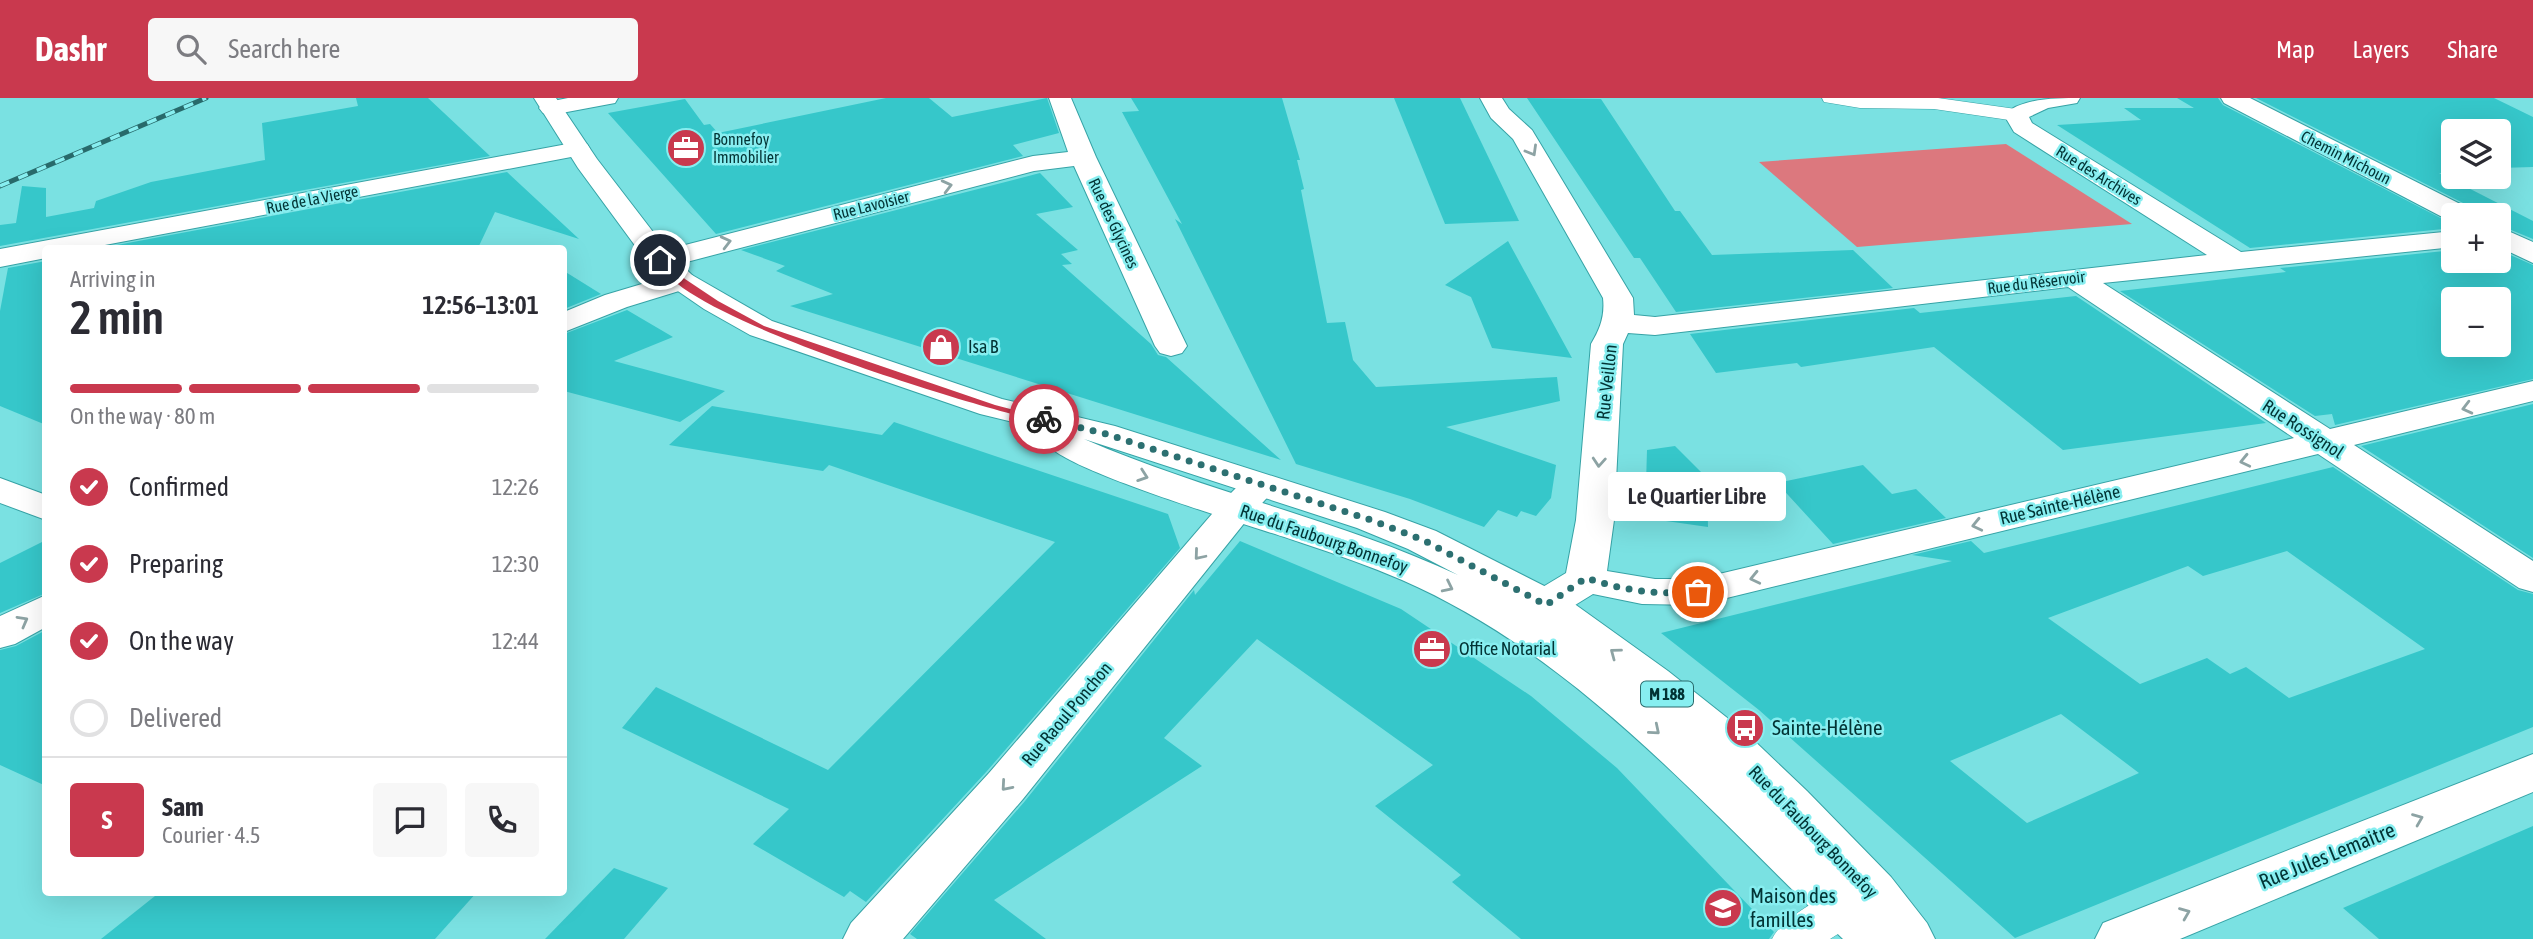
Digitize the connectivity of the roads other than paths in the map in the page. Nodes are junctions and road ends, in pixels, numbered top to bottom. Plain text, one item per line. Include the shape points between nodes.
1 (607, 98) edge
2 (1060, 98) edge
3 (1490, 98) edge
4 (1832, 98) edge
5 (2069, 98) edge
6 (2232, 98) edge
7 (548, 103) edge
8 (2016, 115) junction
9 (578, 149) junction
10 (1083, 157) junction
11 (2441, 205) edge
12 (2441, 240) edge
13 (2511, 242) edge
14 (62, 245) edge
15 (42, 249) edge
16 (2533, 254) edge
17 (0, 258) edge
18 (660, 260) junction
19 (2235, 260) junction
20 (2074, 277) junction
21 (682, 281) junction
22 (567, 322) edge
23 (1618, 323) junction
24 (1171, 346) dead end
25 (2533, 391) edge
26 (2323, 442) junction
27 (0, 489) edge
28 (1249, 497) junction
29 (42, 507) edge
30 (1586, 578) junction
31 (2533, 579) edge
32 (42, 611) edge
33 (1531, 614) junction
34 (0, 634) edge
35 (2533, 772) edge
36 (1858, 900) junction
37 (870, 939) edge
38 (1794, 939) edge
39 (1880, 939) edge
40 (1909, 939) edge
41 (2122, 939) edge

1 - 7 street
2 - 10 street, Rue des Glycines
3 -> 23 street, Rue Veillon via 1523,135 1618,298
4 - 8 lane via 1934,103
5 - 8 street via 2042,101
6 - 11 street, Chemin Michoun
7 - 9 street, Rue du Faubourg Bonnefoy / M 188
8 - 19 street, Rue des Archives via 2022,127
9 - 14 street, Rue de la Vierge
9 - 18 street, Rue du Faubourg Bonnefoy / M 188
18 -> 10 street, Rue Lavoisier via 1034,164
10 - 24 street, Rue des Glycines
12 - 19 street, Rue du Réservoir
13 - 16 street
15 - 17 street, Rue de la Vierge
18 - 21 street, Rue du Faubourg Bonnefoy / M 188
19 - 20 street, Rue du Réservoir
20 - 23 street, Rue du Réservoir via 1655,326
20 - 26 street, Rue Rossignol
21 - 22 street
21 - 28 street, Rue du Faubourg Bonnefoy / M 188 via 761,328 992,407 1117,467
23 -> 30 street, Rue Veillon via 1607,344 1595,520
25 -> 26 street, Rue Sainte-Hélène
26 -> 30 street, Rue Sainte-Hélène via 1698,592 1629,591
26 - 31 street, Rue Rossignol
27 - 29 street
28 - 33 street, Rue du Faubourg Bonnefoy / M 188 via 1416,571
28 -> 37 street, Rue Raoul Ponchon via 1006,786
30 - 33 street
34 -> 32 street
33 - 36 street, Rue du Faubourg Bonnefoy / M 188 via 1631,666 1728,744 1790,804
41 -> 35 street, Rue Jules Lemaitre
36 - 38 lane
36 - 39 street, Rue du Faubourg Bonnefoy / M 188
36 - 40 street, Rue du Faubourg Bonnefoy / M 188

